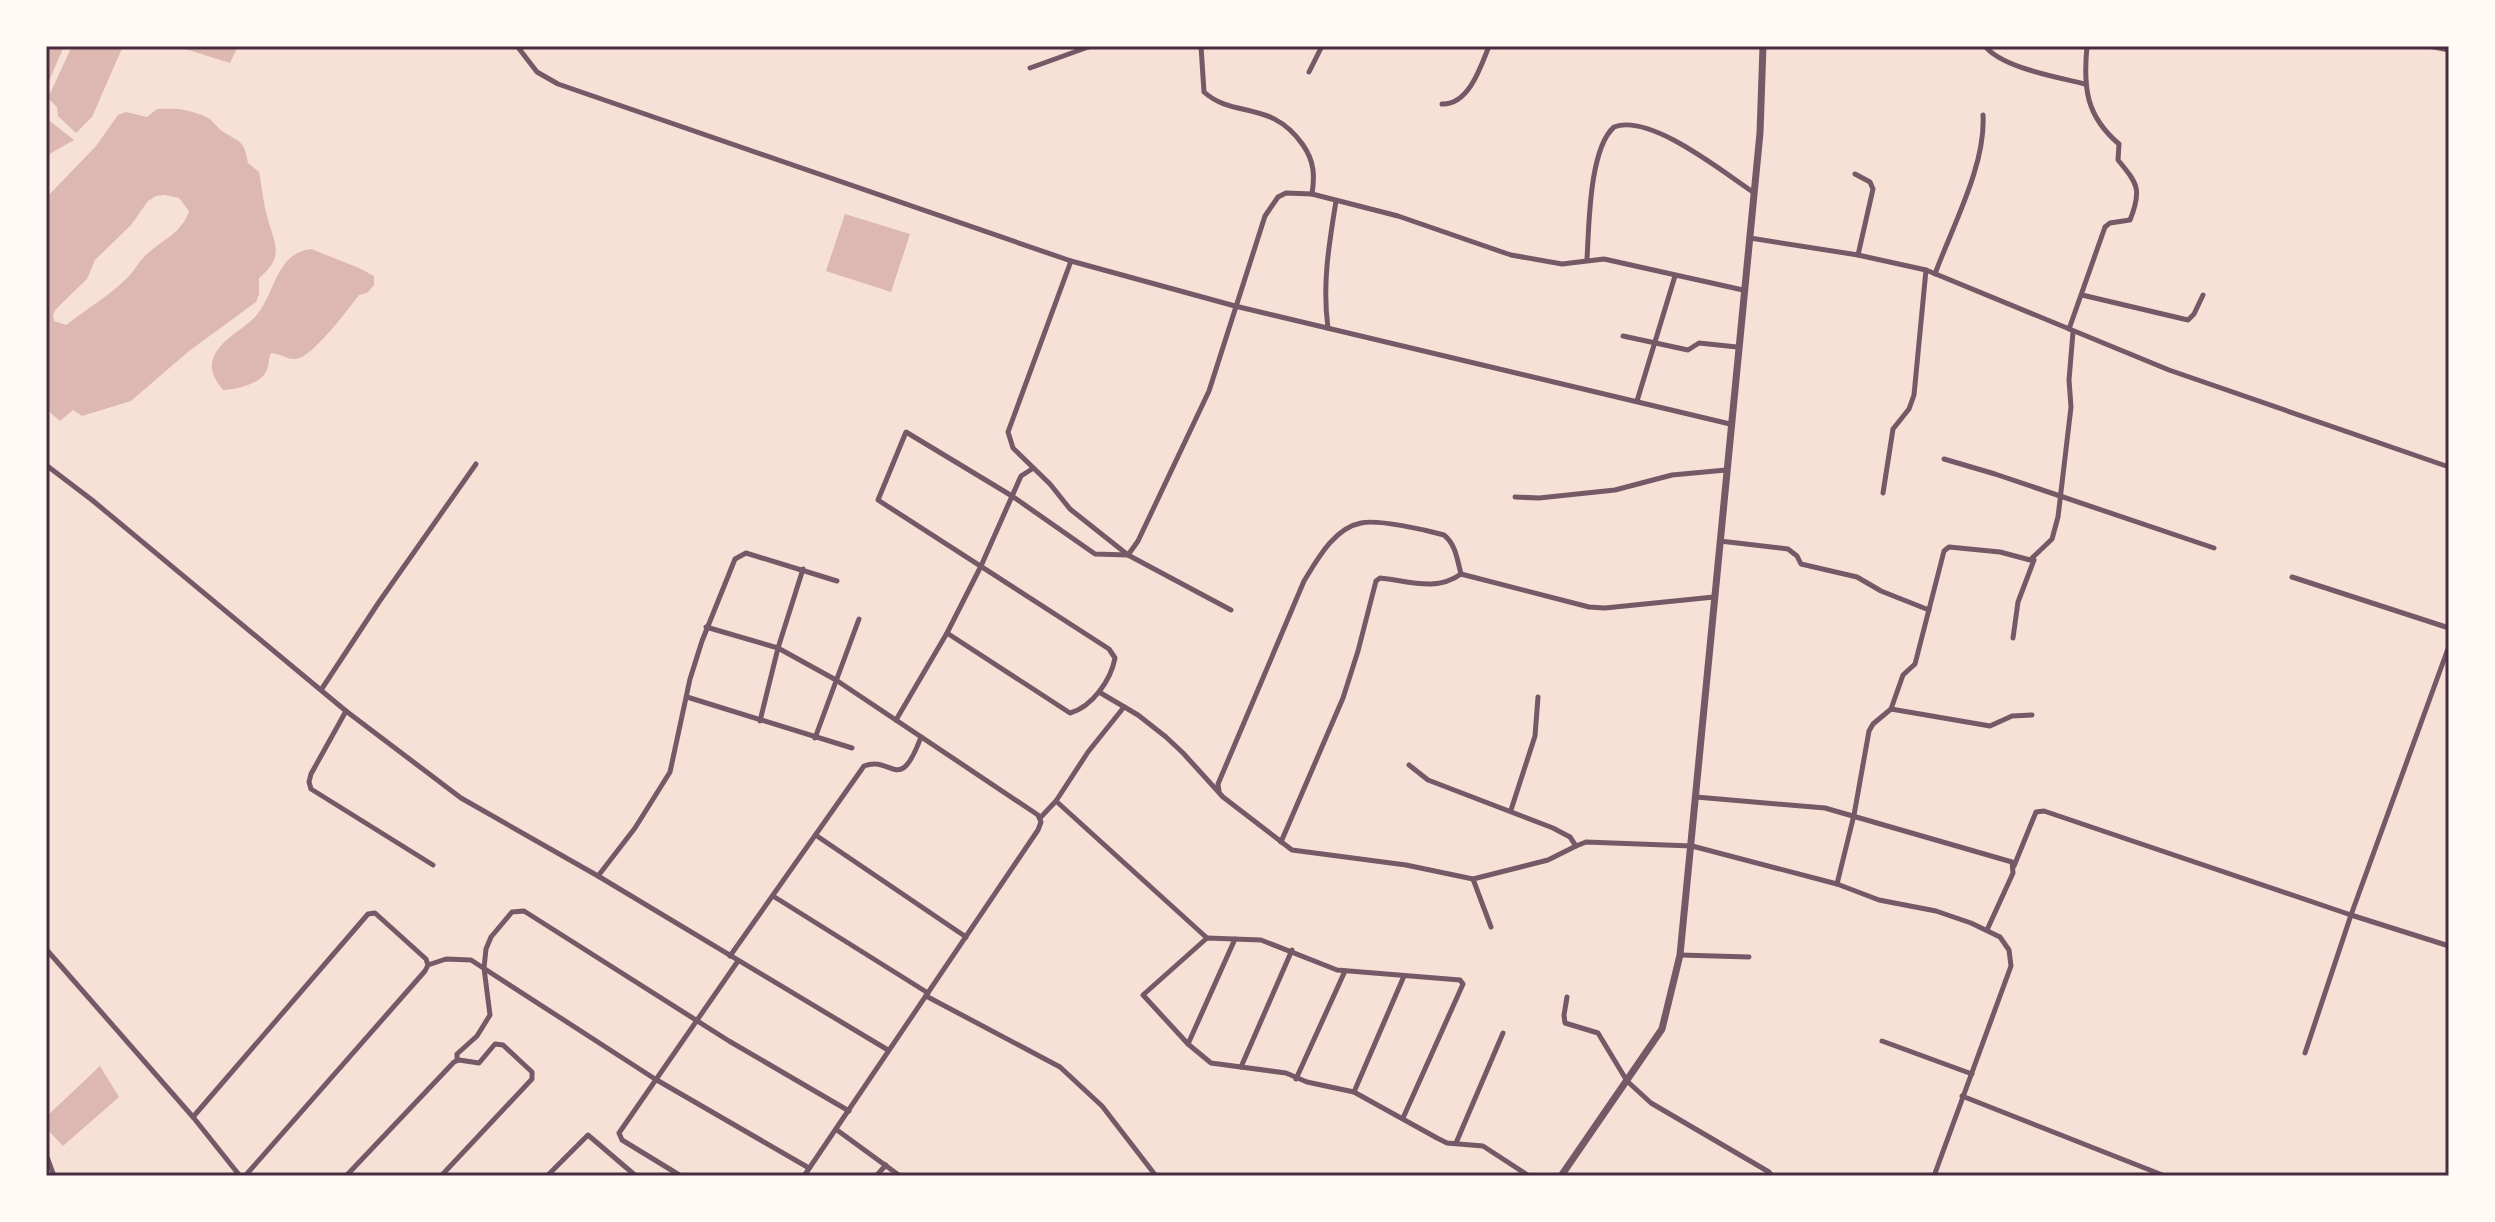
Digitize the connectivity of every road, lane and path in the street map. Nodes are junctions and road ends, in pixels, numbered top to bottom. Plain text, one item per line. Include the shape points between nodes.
1 (517, 46) edge
2 (1091, 46) edge
3 (1201, 46) edge
4 (1322, 46) edge
5 (1489, 46) edge
6 (1763, 46) edge
7 (1985, 46) edge
8 (2087, 46) edge
9 (2429, 46) edge
10 (2449, 50) edge
11 (1030, 68) dead end
12 (1309, 72) dead end
13 (2085, 84) junction
14 (1442, 104) dead end
15 (1983, 115) dead end
16 (1855, 174) dead end
17 (1753, 192) junction
18 (1312, 194) junction
19 (1336, 201) junction
20 (1749, 237) junction
21 (1858, 255) junction
22 (1587, 260) junction
23 (1071, 261) junction
24 (1926, 270) junction
25 (1935, 274) junction
26 (1675, 276) junction
27 (1743, 290) junction
28 (2082, 295) junction
29 (2203, 295) dead end
30 (1235, 306) junction
31 (1328, 328) junction
32 (2071, 331) junction
33 (1623, 336) dead end
34 (1652, 344) junction
35 (1737, 347) junction
36 (1637, 402) junction
37 (1730, 424) junction
38 (1944, 459) dead end
39 (476, 464) dead end
40 (46, 465) edge
41 (2449, 467) edge
42 (1032, 469) junction
43 (1726, 470) junction
44 (1883, 493) dead end
45 (1012, 496) junction
46 (2059, 496) junction
47 (1515, 497) dead end
48 (1719, 541) junction
49 (2214, 548) dead end
50 (1128, 555) junction
51 (2034, 559) junction
52 (981, 566) junction
53 (803, 569) junction
54 (1461, 574) junction
55 (2292, 577) dead end
56 (837, 581) dead end
57 (1714, 597) junction
58 (1231, 610) dead end
59 (1929, 610) junction
60 (859, 619) dead end
61 (706, 627) junction
62 (2449, 628) edge
63 (947, 633) junction
64 (2013, 638) dead end
65 (2449, 646) edge
66 (778, 648) junction
67 (836, 680) junction
68 (321, 690) junction
69 (1099, 692) junction
70 (687, 697) junction
71 (1538, 697) dead end
72 (1124, 707) junction
73 (1891, 709) junction
74 (346, 711) junction
75 (2032, 715) dead end
76 (896, 720) junction
77 (760, 721) junction
78 (921, 737) junction
79 (815, 738) junction
80 (852, 748) dead end
81 (1409, 765) dead end
82 (1219, 791) junction
83 (1696, 797) junction
84 (1056, 801) junction
85 (1511, 810) junction
86 (1854, 815) junction
87 (1040, 819) junction
88 (817, 836) junction
89 (1281, 842) junction
90 (1576, 846) junction
91 (1692, 846) junction
92 (433, 865) dead end
93 (2014, 866) junction
94 (598, 876) junction
95 (1473, 879) junction
96 (1837, 884) junction
97 (773, 896) junction
98 (2351, 915) junction
99 (1491, 927) dead end
100 (1987, 930) junction
101 (966, 937) junction
102 (1207, 938) junction
103 (1235, 939) junction
104 (2449, 946) edge
105 (46, 949) edge
106 (1292, 950) junction
107 (1680, 955) junction
108 (730, 956) junction
109 (1749, 957) dead end
110 (738, 961) junction
111 (428, 965) junction
112 (484, 968) junction
113 (1346, 971) junction
114 (1404, 975) junction
115 (927, 995) junction
116 (1567, 997) dead end
117 (696, 1019) junction
118 (1503, 1033) dead end
119 (1882, 1041) dead end
120 (1188, 1044) junction
121 (888, 1050) junction
122 (2305, 1053) dead end
123 (457, 1060) junction
124 (1241, 1067) junction
125 (1972, 1074) junction
126 (655, 1079) junction
127 (1296, 1079) junction
128 (1627, 1081) junction
129 (1354, 1092) junction
130 (1962, 1096) junction
131 (849, 1111) junction
132 (193, 1117) junction
133 (1403, 1118) junction
134 (837, 1130) junction
135 (1456, 1143) junction
136 (46, 1154) edge
137 (886, 1165) junction
138 (809, 1168) junction
139 (54, 1176) edge
140 (243, 1176) edge
141 (346, 1176) edge
142 (441, 1176) edge
143 (547, 1176) edge
144 (636, 1176) edge
145 (681, 1176) edge
146 (804, 1176) edge
147 (876, 1176) edge
148 (900, 1176) edge
149 (1156, 1176) edge
150 (1529, 1176) edge
151 (1561, 1176) edge
152 (1772, 1176) edge
153 (1934, 1176) edge
154 (2165, 1176) edge

1 - 23 street via 537,72 558,84
2 - 11 street
3 - 18 street via 1204,92 1290,128 1313,164
4 - 12 street
5 - 14 street via 1461,97
6 - 17 street
7 - 13 street via 2013,63
8 - 13 street
9 - 10 street
13 - 28 street via 2101,130 2119,144 2118,160 2138,195 2130,220 2105,227
15 - 25 street via 1967,198
16 - 21 street via 1873,189
17 - 20 street
17 - 22 street via 1669,136 1620,125 1610,130 1594,177
18 - 19 street
18 - 30 street via 1286,193 1270,207
19 - 22 street via 1511,255 1562,264
19 - 31 street via 1324,298
20 - 21 street
20 - 27 street
21 - 24 street
22 - 26 street via 1604,259
23 - 30 street
23 - 42 street via 1008,432 1013,448
24 - 25 street
24 - 44 street via 1914,395 1893,429
25 - 32 street
26 - 27 street
26 - 34 street
27 - 35 street
28 - 29 street via 2188,320
28 - 32 street
30 - 31 street
30 - 50 street via 1209,391
31 - 36 street
32 - 41 street
32 - 46 street via 2071,407
33 - 34 street
34 - 35 street via 1688,350 1699,343
34 - 36 street
35 - 37 street
36 - 37 street
37 - 43 street
38 - 46 street
39 - 68 street
40 - 68 street
42 - 45 street via 1021,476
42 - 50 street via 1070,509
43 - 47 street via 1672,475 1615,490
43 - 48 street
45 - 50 street via 1095,554
45 - 52 street
45 - 52 street via 906,432 878,500
46 - 49 street
46 - 51 street via 2052,539
48 - 57 street
48 - 59 street via 1788,549 1801,564 1857,577
50 - 58 street
51 - 59 street via 1949,547
51 - 64 street via 2018,602
52 - 63 street
52 - 69 street via 1113,653 1114,666
53 - 56 street
53 - 61 street via 739,555
53 - 66 street
54 - 57 street via 1589,607
54 - 82 street via 1456,551 1444,535 1363,522 1339,535 1304,581
54 - 89 street via 1440,585 1376,581 1343,698
55 - 62 street
57 - 83 street
59 - 73 street via 1915,664 1903,675
60 - 67 street
61 - 66 street
61 - 70 street
63 - 69 street via 1070,713
63 - 76 street
65 - 98 street
66 - 67 street
66 - 77 street
67 - 76 street
67 - 79 street
68 - 74 street
69 - 72 street
70 - 77 street
70 - 94 street via 670,772
71 - 85 street via 1535,736
72 - 82 street via 1183,753
72 - 84 street
73 - 75 street via 1990,726 2012,716
73 - 86 street via 1869,731
74 - 92 street via 311,774 311,789
74 - 94 street via 461,798
76 - 78 street
77 - 79 street
78 - 87 street
78 - 88 street via 904,768 864,766
79 - 80 street
81 - 85 street via 1428,780
82 - 89 street
83 - 86 street
83 - 91 street
84 - 87 street
84 - 102 street
85 - 90 street via 1570,837
86 - 93 street
86 - 96 street
87 - 101 street via 1038,830
88 - 97 street
88 - 101 street
89 - 95 street via 1304,853
90 - 91 street
90 - 95 street via 1548,860
91 - 96 street
91 - 107 street
93 - 98 street via 2036,812 2044,811
93 - 100 street
94 - 108 street
95 - 99 street
96 - 100 street
97 - 108 street
97 - 115 street
98 - 104 street
98 - 122 street
100 - 125 street via 2005,942 2011,958
101 - 115 street
102 - 103 street
102 - 120 street via 1143,995
103 - 106 street
103 - 120 street
105 - 132 street
106 - 113 street
106 - 124 street
107 - 109 street
107 - 128 street via 1662,1029
108 - 110 street
110 - 117 street
110 - 121 street
111 - 112 street via 461,959
111 - 132 street via 375,913 368,914
111 - 140 street
112 - 117 street via 491,937 512,912 524,911
112 - 123 street via 490,1015
112 - 126 street
113 - 114 street
113 - 127 street
114 - 129 street
114 - 133 street via 1463,984
115 - 121 street
115 - 149 street via 1060,1067 1102,1106
116 - 128 street via 1565,1023 1598,1033
117 - 126 street
117 - 131 street
118 - 135 street
119 - 125 street
120 - 124 street via 1211,1063
121 - 131 street
123 - 141 street
123 - 142 street via 479,1063 499,1043 533,1076
124 - 127 street
125 - 130 street
126 - 138 street
126 - 145 street via 619,1137
127 - 129 street
128 - 151 street
128 - 152 street via 1651,1103
129 - 133 street
130 - 153 street
130 - 154 street
131 - 134 street
132 - 140 street
133 - 135 street
134 - 137 street
134 - 138 street
135 - 150 street via 1483,1146
136 - 139 street
137 - 147 street
137 - 148 street
138 - 146 street
143 - 144 street via 588,1135

